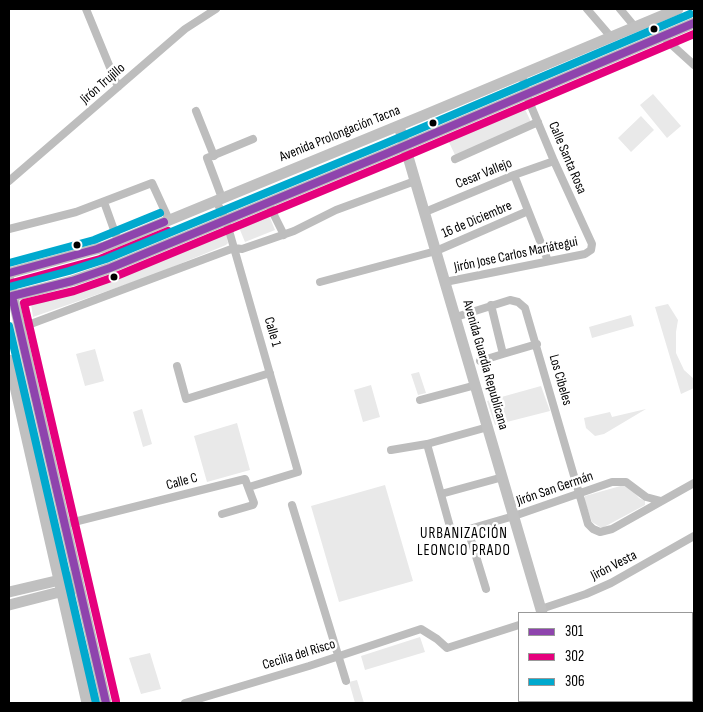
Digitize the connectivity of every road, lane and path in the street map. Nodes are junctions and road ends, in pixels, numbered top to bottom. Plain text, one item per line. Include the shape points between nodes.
1 (86, 9) edge
2 (216, 9) edge
3 (587, 9) edge
4 (620, 9) edge
5 (678, 9) edge
6 (694, 23) edge
7 (636, 26) junction
8 (662, 36) junction
9 (611, 37) junction
10 (694, 64) edge
11 (522, 74) junction
12 (118, 87) junction
13 (526, 94) junction
14 (196, 111) dead end
15 (538, 122) junction
16 (399, 126) junction
17 (253, 139) dead end
18 (404, 146) junction
19 (214, 156) junction
20 (454, 159) dead end
21 (554, 161) junction
22 (514, 175) junction
23 (9, 181) edge
24 (415, 181) junction
25 (219, 200) junction
26 (104, 202) junction
27 (268, 203) junction
28 (528, 211) junction
29 (425, 212) junction
30 (168, 220) junction
31 (226, 220) junction
32 (9, 229) edge
33 (284, 235) junction
34 (118, 241) junction
35 (234, 248) junction
36 (591, 250) joint
37 (436, 251) junction
38 (548, 261) junction
39 (9, 273) edge
40 (9, 280) edge
41 (320, 282) dead end
42 (445, 282) junction
43 (11, 296) edge
44 (491, 305) junction
45 (456, 317) junction
46 (20, 328) junction
47 (536, 344) junction
48 (503, 354) junction
49 (9, 360) edge
50 (480, 361) dead end
51 (177, 366) dead end
52 (270, 373) junction
53 (476, 384) junction
54 (420, 400) dead end
55 (488, 427) junction
56 (428, 444) junction
57 (391, 450) dead end
58 (503, 477) junction
59 (694, 483) edge
60 (249, 488) junction
61 (441, 494) junction
62 (580, 494) junction
63 (661, 501) junction
64 (292, 505) dead end
65 (222, 514) dead end
66 (514, 516) junction
67 (66, 524) junction
68 (468, 530) junction
69 (694, 536) edge
70 (59, 579) junction
71 (78, 582) junction
72 (486, 589) dead end
73 (9, 592) edge
74 (62, 592) junction
75 (9, 605) edge
76 (542, 611) edge
77 (518, 625) edge
78 (339, 656) junction
79 (346, 681) dead end
80 (87, 703) edge
81 (106, 703) edge
82 (185, 703) edge

1 - 12 street
2 - 12 street, Jirón Trujillo via 185,29
3 - 9 street
4 - 7 street
5 - 7 main road, Avenida Prolongación Tacna
6 - 8 main road
7 - 9 main road, Avenida Prolongación Tacna
8 - 10 street
8 - 13 main road
9 - 11 main road, Avenida Prolongación Tacna
11 - 13 street, Calle Santa Rosa
11 - 16 main road, Avenida Prolongación Tacna
12 - 23 street, Jirón Trujillo
13 - 15 street, Calle Santa Rosa
13 - 18 main road
14 - 19 street
15 - 20 street
15 - 21 street, Calle Santa Rosa
16 - 18 main road, Avenida Guardia Republicana
16 - 25 main road, Avenida Prolongación Tacna
17 - 19 street
18 - 24 main road, Avenida Guardia Republicana
18 - 27 main road
19 - 25 street, Calle 1 via 207,158
21 - 22 street, Cesar Vallejo
21 - 36 street, Calle Santa Rosa via 592,244
22 - 28 street
22 - 29 street, Cesar Vallejo
24 - 29 main road, Avenida Guardia Republicana
24 - 33 street via 343,207
25 - 30 main road, Avenida Prolongación Tacna
25 - 31 street, Calle 1
26 - 30 street via 152,183
26 - 32 street
26 - 34 street
27 - 31 main road
27 - 33 street
28 - 37 street, 16 de Diciembre
28 - 38 street
29 - 37 main road, Avenida Guardia Republicana
30 - 34 main road, Avenida Prolongación Tacna
31 - 35 street, Calle 1
31 - 43 main road via 110,268
33 - 35 street via 242,249
34 - 39 main road, Avenida Prolongación Tacna
35 - 46 street
35 - 52 street, Calle 1
36 - 38 street, Jirón Jose Carlos Mariátegui
37 - 41 street, 16 de Diciembre
37 - 42 main road, Avenida Guardia Republicana
38 - 42 street, Jirón Jose Carlos Mariátegui
40 - 43 main road
42 - 45 main road, Avenida Guardia Republicana
43 - 46 main road
44 - 45 street, Los Cibeles
44 - 47 street, Los Cibeles via 510,300 525,308
44 - 48 street
45 - 53 main road, Avenida Guardia Republicana
46 - 67 main road
47 - 48 street
47 - 62 street, Los Cibeles
48 - 50 street
49 - 70 main road
51 - 52 street via 186,399
52 - 60 street, Calle 1 via 298,472
53 - 54 street
53 - 55 main road, Avenida Guardia Republicana
55 - 56 street
55 - 58 main road, Avenida Guardia Republicana
56 - 57 street
56 - 61 street
58 - 61 street
58 - 66 main road, Avenida Guardia Republicana
59 - 63 street
60 - 65 street via 252,505
60 - 67 street, Calle C via 243,479
61 - 68 street, Jirón San Germán via 452,534
62 - 63 street, Jirón San Germán via 612,482 626,482 646,497
62 - 63 street, Los Cibeles via 588,524 600,532 612,529
62 - 66 street, Jirón San Germán
64 - 78 street
66 - 68 street, Jirón San Germán
66 - 76 main road, Avenida Guardia Republicana
67 - 71 main road
68 - 72 street
69 - 76 street, Jirón Vesta via 611,583
70 - 71 main road
70 - 73 main road
70 - 74 main road
71 - 74 main road
71 - 81 main road
74 - 75 main road
74 - 80 main road
77 - 78 street, Cecilia del Risco via 447,648 421,629
78 - 79 street
78 - 82 street, Cecilia del Risco

